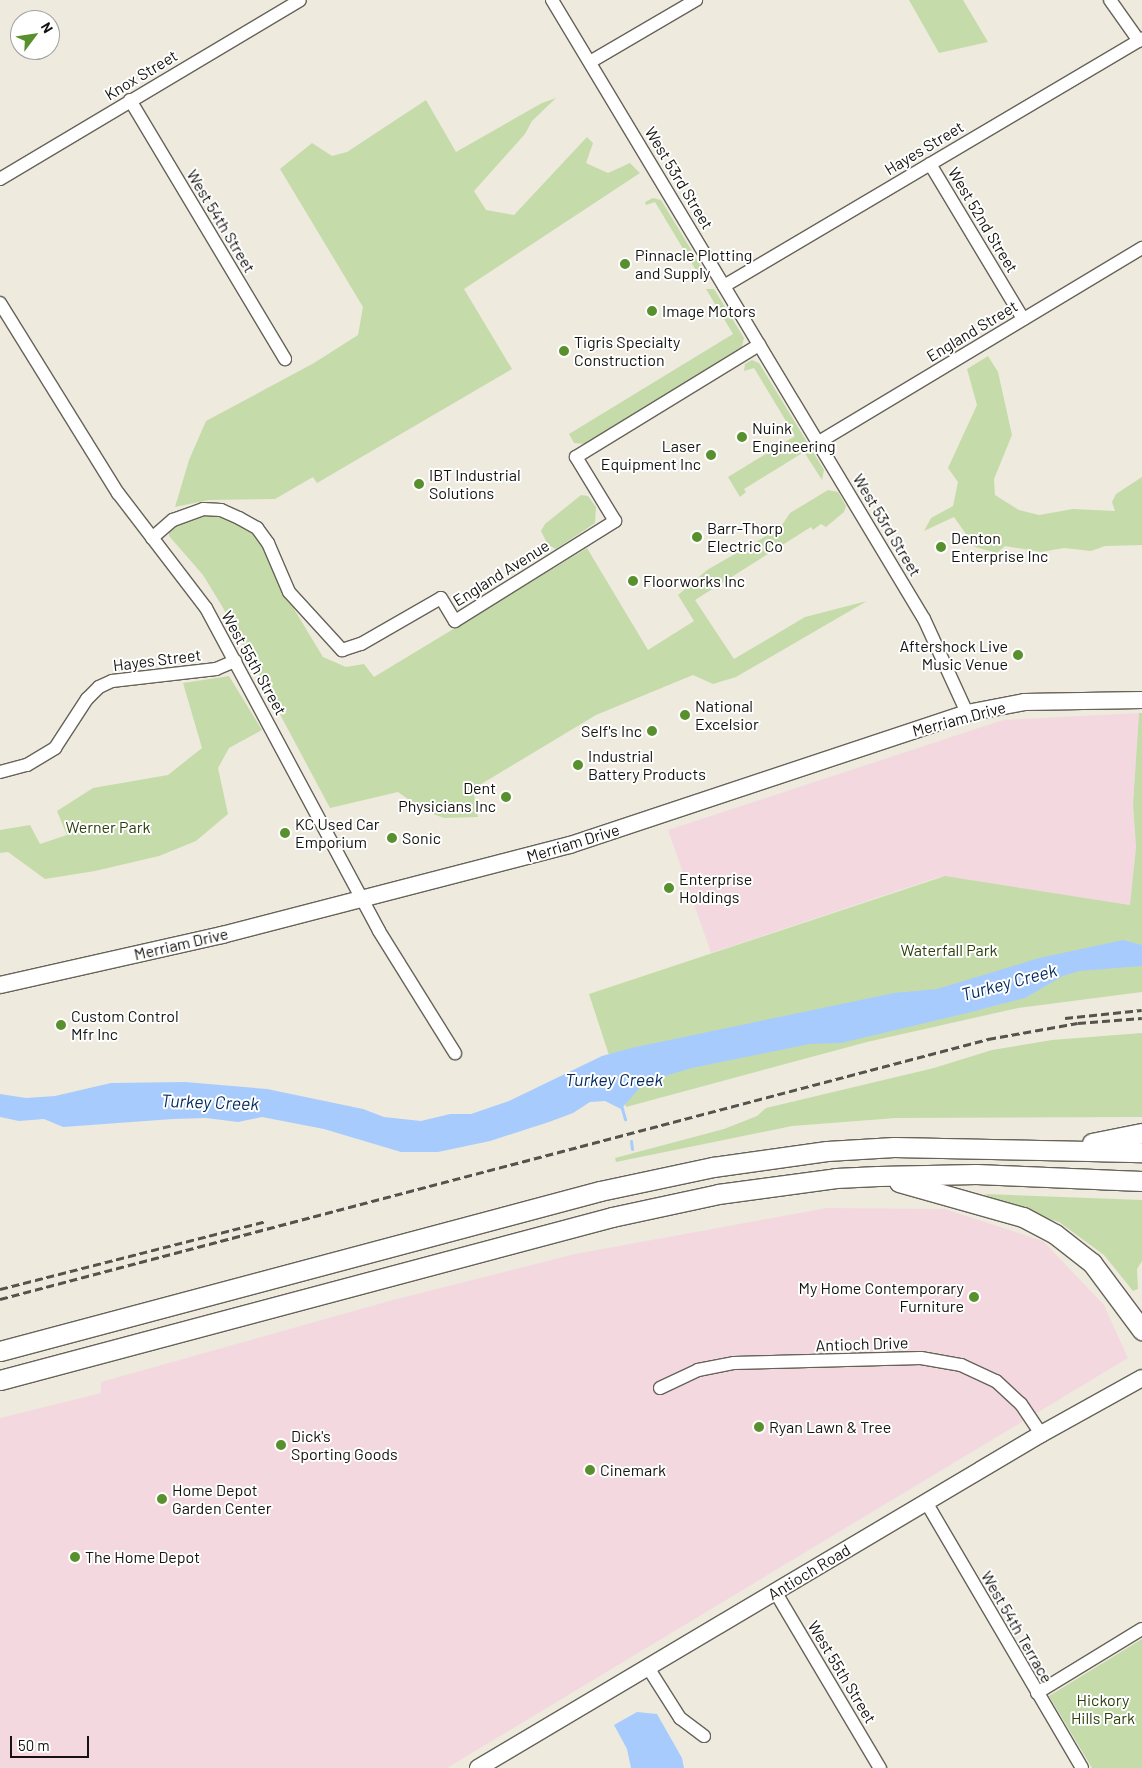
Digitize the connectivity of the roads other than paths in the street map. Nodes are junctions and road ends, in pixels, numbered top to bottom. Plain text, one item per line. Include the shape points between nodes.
1 (300, 0) edge
2 (552, 0) edge
3 (696, 0) edge
4 (1110, 0) edge
5 (1140, 40) edge
6 (590, 62) junction
7 (130, 100) junction
8 (930, 164) junction
9 (0, 179) edge
10 (1142, 248) edge
11 (724, 286) junction
12 (0, 303) edge
13 (1023, 319) junction
14 (759, 345) junction
15 (285, 359) dead end
16 (819, 442) junction
17 (152, 538) junction
18 (235, 661) junction
19 (1142, 700) edge
20 (967, 713) junction
21 (0, 772) edge
22 (363, 900) junction
23 (0, 985) edge
24 (455, 1053) dead end
25 (1142, 1133) edge
26 (1063, 1149) junction
27 (1142, 1152) edge
28 (878, 1176) junction
29 (1142, 1181) edge
30 (1142, 1330) edge
31 (0, 1351) edge
32 (1142, 1378) edge
33 (0, 1380) edge
34 (660, 1388) dead end
35 (1041, 1434) junction
36 (926, 1502) junction
37 (776, 1593) junction
38 (1142, 1629) edge
39 (647, 1666) junction
40 (1036, 1693) junction
41 (704, 1736) dead end
42 (478, 1768) edge
43 (880, 1768) edge
44 (1082, 1768) edge

1 - 7 street, Knox Street
2 - 6 street, West 53rd Street
3 - 6 street
4 - 5 street
5 - 8 street, Hayes Street
6 - 11 street, West 53rd Street
7 - 9 street, Knox Street
7 - 15 street, West 54th Street
8 - 11 street, Hayes Street
8 - 13 street, West 52nd Street
10 - 13 street, England Street
11 - 14 street, West 53rd Street
12 - 17 street, West 55th Street via 118,493
13 - 16 street, England Street
14 - 16 street, West 53rd Street
14 - 17 street, England Avenue via 576,457 615,521 455,621 441,598 361,644 342,650 289,592 262,536 240,518 221,510 195,510 173,520
16 - 20 street, West 53rd Street via 924,619
17 - 18 street, West 55th Street via 206,608
18 - 21 street, Hayes Street via 216,669 112,681 99,687 87,699 55,748 27,765
18 - 22 street, West 55th Street
19 - 20 main road, Merriam Drive via 1024,702
20 - 22 main road, Merriam Drive via 570,846
22 - 23 main road, Merriam Drive
22 - 24 street, West 55th Street
25 - 26 highway
26 - 27 highway
26 - 31 highway via 951,1146 827,1150 655,1177
28 - 29 highway via 976,1174
28 - 30 highway via 999,1209 1055,1234 1092,1263
28 - 33 highway via 791,1183 662,1205
32 - 35 main road, Antioch Road
34 - 35 street, Antioch Drive via 698,1370 734,1363 928,1359 961,1365 996,1381 1021,1404
35 - 36 main road, Antioch Road
36 - 37 main road, Antioch Road
36 - 40 street, West 54th Terrace
37 - 39 main road, Antioch Road
37 - 43 street, West 55th Street
38 - 40 street
39 - 41 street via 680,1718
39 - 42 main road, Antioch Road
40 - 44 street, West 54th Terrace

